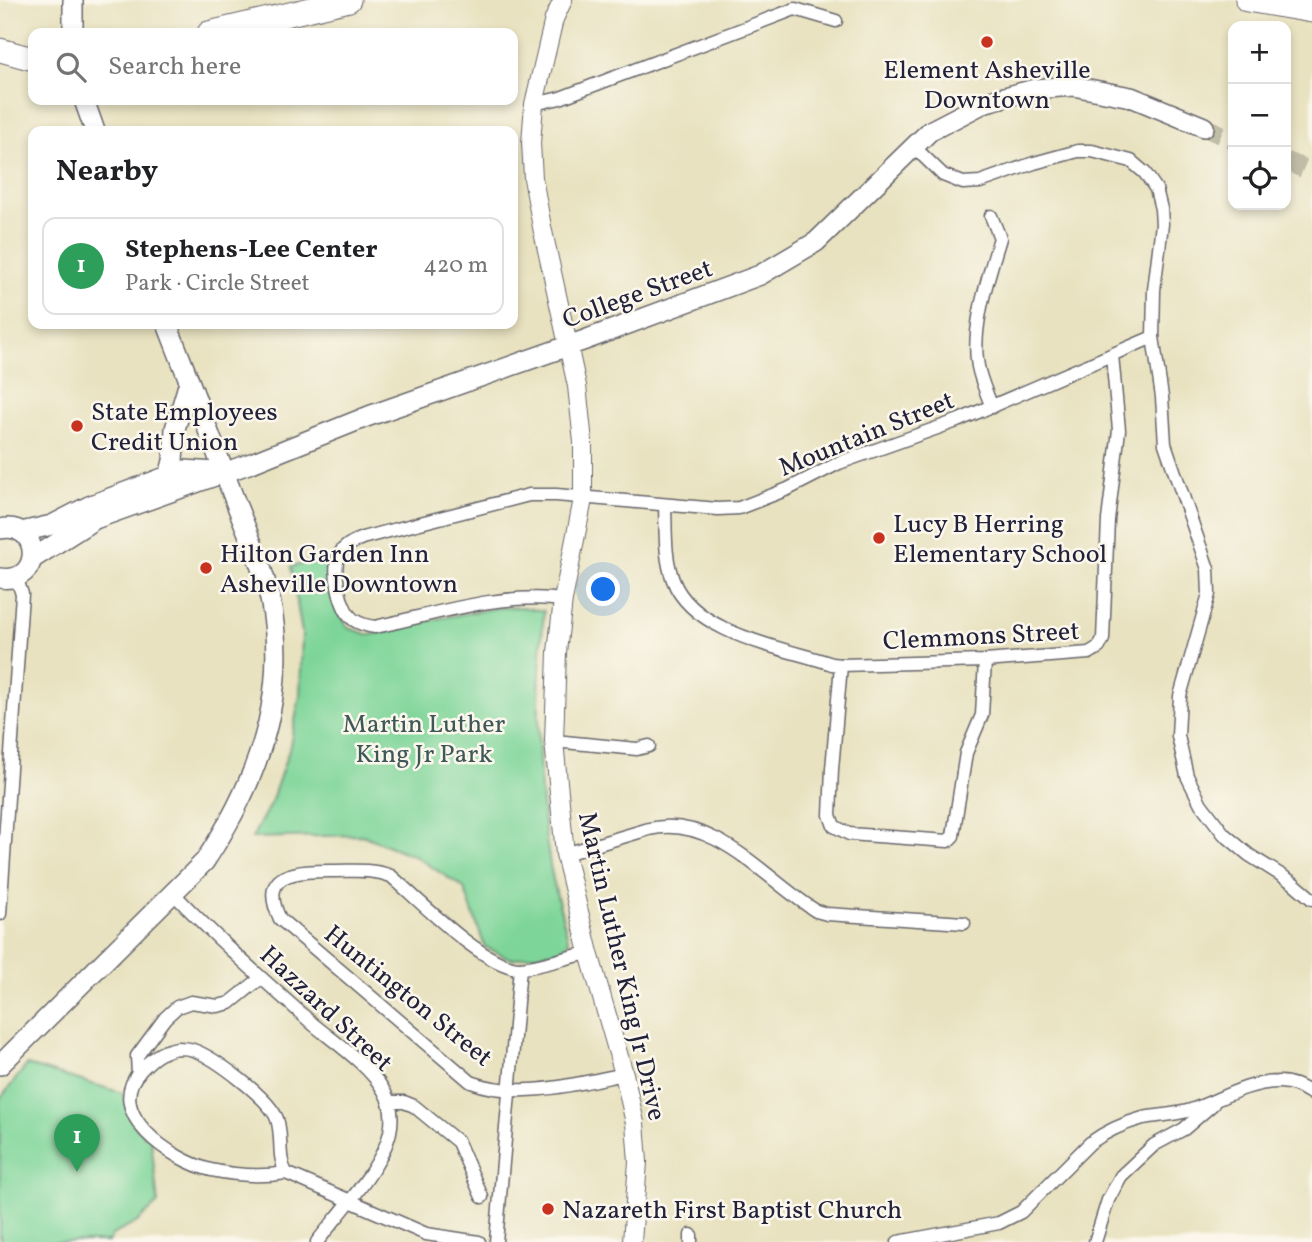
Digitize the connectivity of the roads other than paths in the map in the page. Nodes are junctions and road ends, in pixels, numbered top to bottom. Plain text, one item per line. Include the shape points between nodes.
1 (73, 0) edge
2 (562, 0) edge
3 (1247, 0) edge
4 (343, 2) edge
5 (1312, 11) edge
6 (836, 21) dead end
7 (73, 28) edge
8 (231, 28) edge
9 (0, 50) edge
10 (28, 58) edge
11 (534, 104) junction
12 (86, 105) edge
13 (93, 126) edge
14 (1204, 127) tunnel mouth
15 (913, 146) junction
16 (991, 216) dead end
17 (169, 329) edge
18 (1153, 337) junction
19 (568, 346) junction
20 (1112, 355) junction
21 (189, 382) junction
22 (992, 407) junction
23 (224, 472) junction
24 (169, 476) junction
25 (583, 499) junction
26 (665, 505) junction
27 (7, 527) edge
28 (32, 558) junction
29 (8, 577) edge
30 (563, 600) junction
31 (985, 661) junction
32 (841, 665) junction
33 (554, 741) junction
34 (649, 746) dead end
35 (565, 854) junction
36 (174, 894) junction
37 (1312, 899) edge
38 (0, 914) edge
39 (964, 923) dead end
40 (589, 953) junction
41 (520, 968) junction
42 (261, 978) junction
43 (0, 1065) edge
44 (138, 1074) junction
45 (624, 1074) junction
46 (511, 1089) junction
47 (1312, 1094) edge
48 (1221, 1097) junction
49 (389, 1102) junction
50 (286, 1172) junction
51 (482, 1197) dead end
52 (349, 1199) junction
53 (317, 1242) edge
54 (479, 1242) edge
55 (496, 1242) edge
56 (632, 1242) edge
57 (898, 1242) edge
58 (1095, 1242) edge

1 - 7 main road
2 - 11 main road, Martin Luther King Jr Drive
3 - 5 highway
4 - 8 highway
6 - 11 street via 795,9 560,99
9 - 10 highway
11 - 19 main road, Martin Luther King Jr Drive via 533,181
12 - 13 main road
14 - 15 main road, College Street via 1131,97 1055,86 986,102 930,131
15 - 18 street via 943,175 963,183 1078,151 1131,161 1156,189 1161,209
15 - 19 main road, College Street via 834,227 787,261
16 - 22 street via 1000,238 977,345 978,370
17 - 21 main road
18 - 20 street, Mountain Street
18 - 37 street via 1165,444 1208,569 1209,594 1180,696 1178,736 1187,776 1224,834
19 - 23 main road, College Street
19 - 25 main road, Martin Luther King Jr Drive via 583,442
20 - 22 street, Mountain Street
20 - 31 street, Clemmons Street via 1119,430 1108,520 1103,639 1089,653
21 - 23 main road
21 - 24 main road via 175,429
22 - 26 street, Mountain Street via 839,463 740,509
23 - 24 main road, College Street via 184,470
23 - 28 main road, College Street via 95,519
23 - 36 main road via 269,597 277,648 272,709 253,775 228,826 205,861
24 - 27 main road, College Street via 52,525
25 - 26 street, Mountain Street
25 - 30 main road, Martin Luther King Jr Drive
25 - 30 street, Mountain Street via 529,495 362,538 338,556 341,598 352,619 370,626 503,600
26 - 32 street, Clemmons Street via 668,566 674,583 696,609 731,632
27 - 28 main road via 30,541
28 - 29 main road, College Street via 27,570
29 - 38 street via 22,594
30 - 33 main road, Martin Luther King Jr Drive
31 - 32 street, Clemmons Street
31 - 32 street via 982,715 966,752 953,836 948,841 849,834 834,826 830,815
33 - 34 street via 637,749
33 - 35 main road, Martin Luther King Jr Drive
35 - 39 street via 663,825 676,827 741,853 816,911
35 - 40 main road, Martin Luther King Jr Drive
36 - 42 street, Hazzard Street
36 - 43 main road
40 - 41 street
40 - 45 main road, Martin Luther King Jr Drive
41 - 46 street
41 - 46 street, Huntington Street via 505,965 468,943 391,876 378,871 304,870 285,876 274,888 273,904 280,919 471,1082
42 - 44 street via 230,1003 191,1002 177,1007 137,1056
42 - 49 street, Hazzard Street via 374,1077
44 - 50 street via 131,1086 133,1116 144,1131 180,1158 225,1172
44 - 50 street via 166,1050 191,1049 202,1054 271,1108
45 - 46 street, Huntington Street via 581,1084
45 - 56 main road, Martin Luther King Jr Drive via 638,1162
46 - 55 street
47 - 48 street via 1279,1081
48 - 57 street via 1101,1135 1021,1212 999,1223
48 - 58 street via 1184,1129 1154,1145 1121,1176
49 - 51 street via 414,1106 458,1142
49 - 52 street, Hazzard Street via 390,1133 376,1167
50 - 52 street
52 - 53 street, Hazzard Street
52 - 54 street via 426,1234

